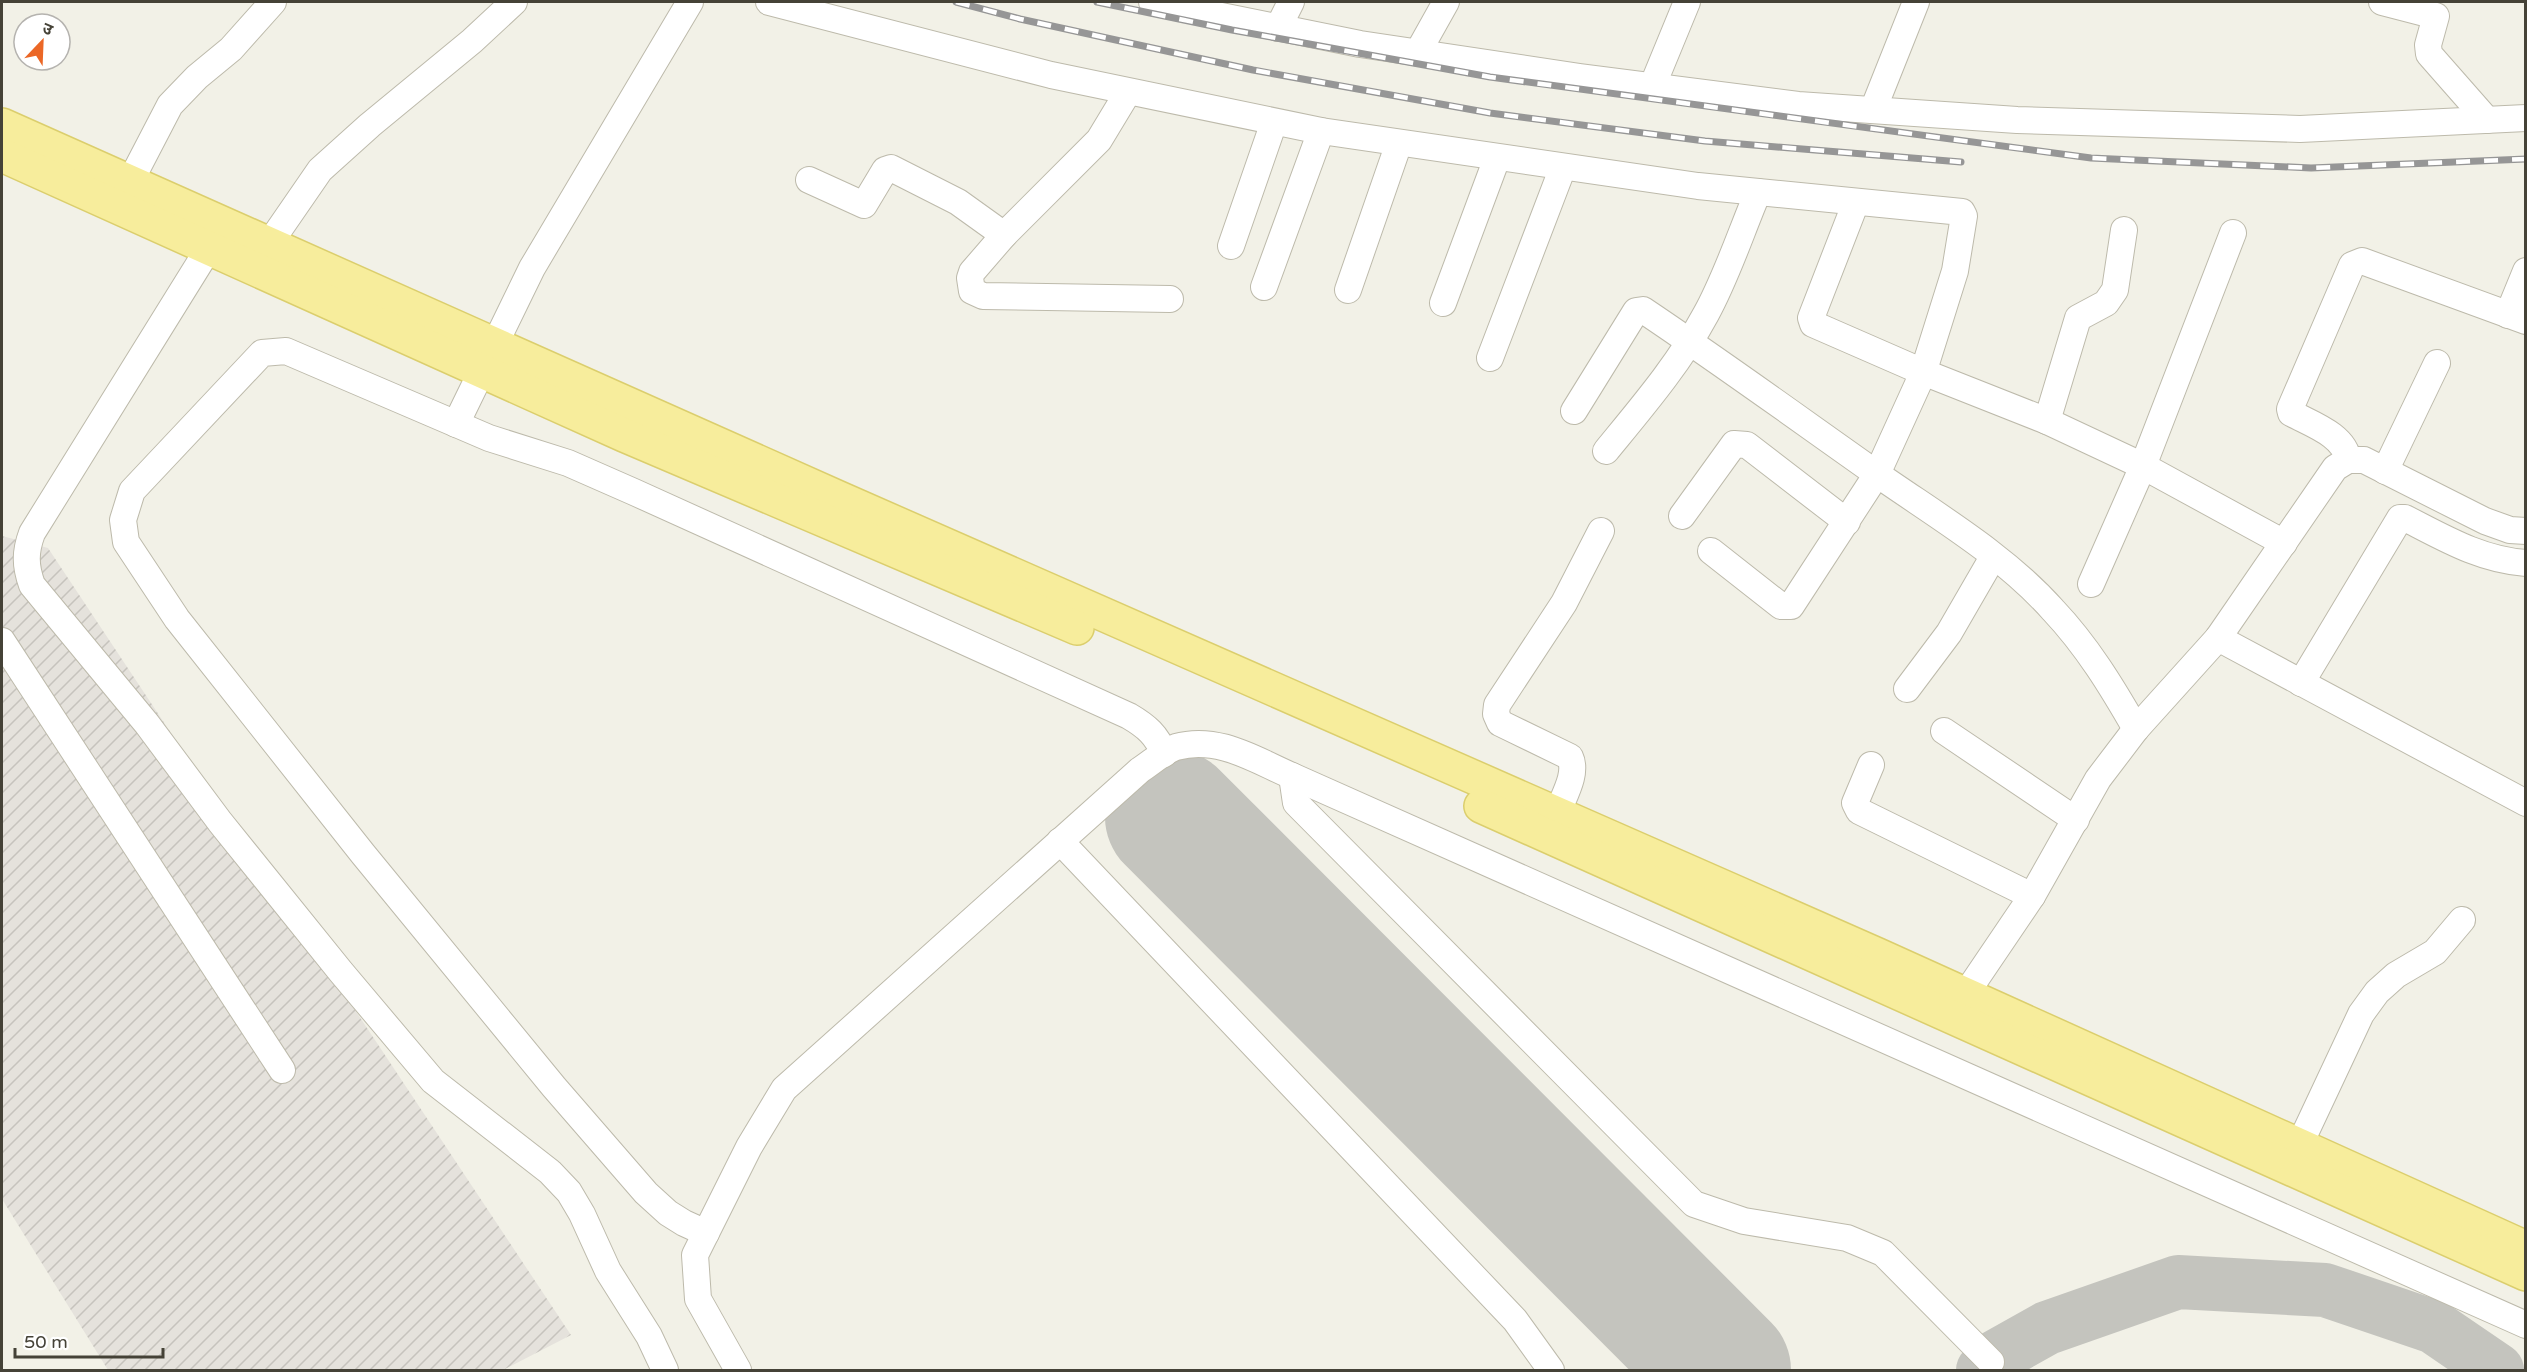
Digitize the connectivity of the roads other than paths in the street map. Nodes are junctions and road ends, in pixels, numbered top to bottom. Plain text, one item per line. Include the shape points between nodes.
1 (273, 2) edge
2 (514, 2) edge
3 (690, 2) edge
4 (769, 2) edge
5 (1152, 2) edge
6 (1291, 2) edge
7 (1446, 2) edge
8 (1687, 2) edge
9 (1916, 2) edge
10 (2382, 2) edge
11 (1199, 6) edge
12 (2439, 9) edge
13 (1278, 28) junction
14 (1418, 52) junction
15 (1652, 87) junction
16 (1128, 92) junction
17 (1873, 110) junction
18 (2526, 118) edge
19 (2487, 120) junction
20 (1274, 122) junction
21 (2, 125) edge
22 (1321, 131) junction
23 (1399, 142) junction
24 (2, 155) edge
25 (1497, 158) junction
26 (1563, 167) junction
27 (808, 180) dead end
28 (130, 182) junction
29 (1758, 192) junction
30 (1856, 202) junction
31 (2124, 230) dead end
32 (2233, 233) dead end
33 (1004, 235) junction
34 (269, 244) junction
35 (1231, 246) dead end
36 (209, 248) junction
37 (2526, 271) edge
38 (1264, 286) dead end
39 (1348, 290) dead end
40 (1170, 299) dead end
41 (1443, 303) dead end
42 (2517, 318) edge
43 (1690, 342) junction
44 (489, 358) junction
45 (1490, 358) dead end
46 (2437, 363) dead end
47 (1923, 372) junction
48 (1574, 411) dead end
49 (2047, 421) junction
50 (456, 424) junction
51 (1606, 451) dead end
52 (2348, 460) junction
53 (2143, 466) junction
54 (2385, 471) junction
55 (1878, 474) junction
56 (1682, 516) dead end
57 (1847, 522) junction
58 (1601, 531) dead end
59 (2526, 531) edge
60 (2284, 543) junction
61 (1711, 551) dead end
62 (1993, 557) junction
63 (2526, 563) edge
64 (2091, 584) dead end
65 (2218, 638) junction
66 (2, 641) edge
67 (2301, 683) junction
68 (1907, 689) dead end
69 (2136, 729) junction
70 (1944, 731) dead end
71 (1164, 754) junction
72 (1871, 765) dead end
73 (1292, 776) junction
74 (2526, 803) edge
75 (1557, 814) junction
76 (2076, 820) junction
77 (1060, 842) junction
78 (2032, 896) junction
79 (2462, 920) dead end
80 (1955, 1004) junction
81 (282, 1071) dead end
82 (2299, 1146) junction
83 (705, 1233) junction
84 (2526, 1248) edge
85 (2526, 1274) edge
86 (2526, 1326) edge
87 (1991, 1362) dead end
88 (665, 1371) edge
89 (738, 1371) edge
90 (1551, 1371) edge

1 - 28 street via 231,49 170,105
2 - 34 street via 320,171
3 - 44 street via 532,268
4 - 16 street
5 - 11 street
6 - 13 street
7 - 14 street
8 - 15 street
9 - 17 street
10 - 12 street
11 - 13 street
12 - 19 street via 2429,54
13 - 14 street
14 - 15 street
15 - 17 street
16 - 20 street
16 - 33 street via 1099,140
17 - 19 street via 2017,120 2300,129
18 - 19 street
20 - 22 street
20 - 35 street
21 - 28 main road
22 - 23 street
22 - 38 street
23 - 25 street
23 - 39 street
24 - 36 main road
25 - 26 street
25 - 41 street
26 - 29 street
26 - 45 street
27 - 33 street via 864,205 885,170 891,168 958,202
28 - 34 main road
29 - 30 street
29 - 43 street via 1707,312
30 - 47 street via 1811,321
30 - 47 street via 1959,211 1964,216 1955,271
31 - 49 street via 2115,290 2106,303 2078,318
32 - 53 street
33 - 40 street via 972,272 970,285 977,294
34 - 44 main road
36 - 44 main road
36 - 88 street via 32,533 26,549 26,568 32,585 147,724 241,849 434,1081 550,1172 569,1192
37 - 42 street
42 - 52 street via 2362,261 2352,265 2290,409 2338,440
43 - 48 street via 1642,310 1636,311
43 - 51 street
43 - 55 street
44 - 50 street
44 - 75 main road
44 - 80 main road via 624,435
46 - 54 street
47 - 49 street
47 - 55 street
49 - 53 street
50 - 71 street via 568,463 1129,716 1146,726
50 - 83 street via 286,351 262,353 132,491 123,520 126,542 177,618 554,1087 646,1193 668,1213
52 - 54 street via 2364,460
52 - 60 street via 2336,468
53 - 60 street
53 - 64 street
54 - 59 street via 2485,521
55 - 57 street
55 - 62 street
56 - 57 street via 1734,444 1740,443
57 - 61 street via 1787,607
58 - 75 street via 1564,603 1497,705 1500,723 1570,758 1574,765
60 - 65 street
62 - 68 street via 1949,633
62 - 69 street via 2033,589 2076,637
63 - 67 street via 2473,552 2400,518
65 - 67 street
65 - 69 street
66 - 81 street
67 - 74 street
69 - 76 street via 2098,780
70 - 76 street
71 - 73 street via 1198,743 1218,744
71 - 77 street via 1140,770
72 - 78 street via 1856,803 1859,812
73 - 86 street
73 - 87 street via 1296,803 1694,1204 1744,1221 1847,1238 1884,1253
75 - 80 main road
76 - 78 street
77 - 83 street via 784,1089
77 - 90 street via 1515,1320
78 - 80 street
79 - 82 street via 2435,952 2377,992 2361,1014
80 - 82 main road
80 - 85 main road
82 - 84 main road
83 - 89 street via 695,1255 698,1299

